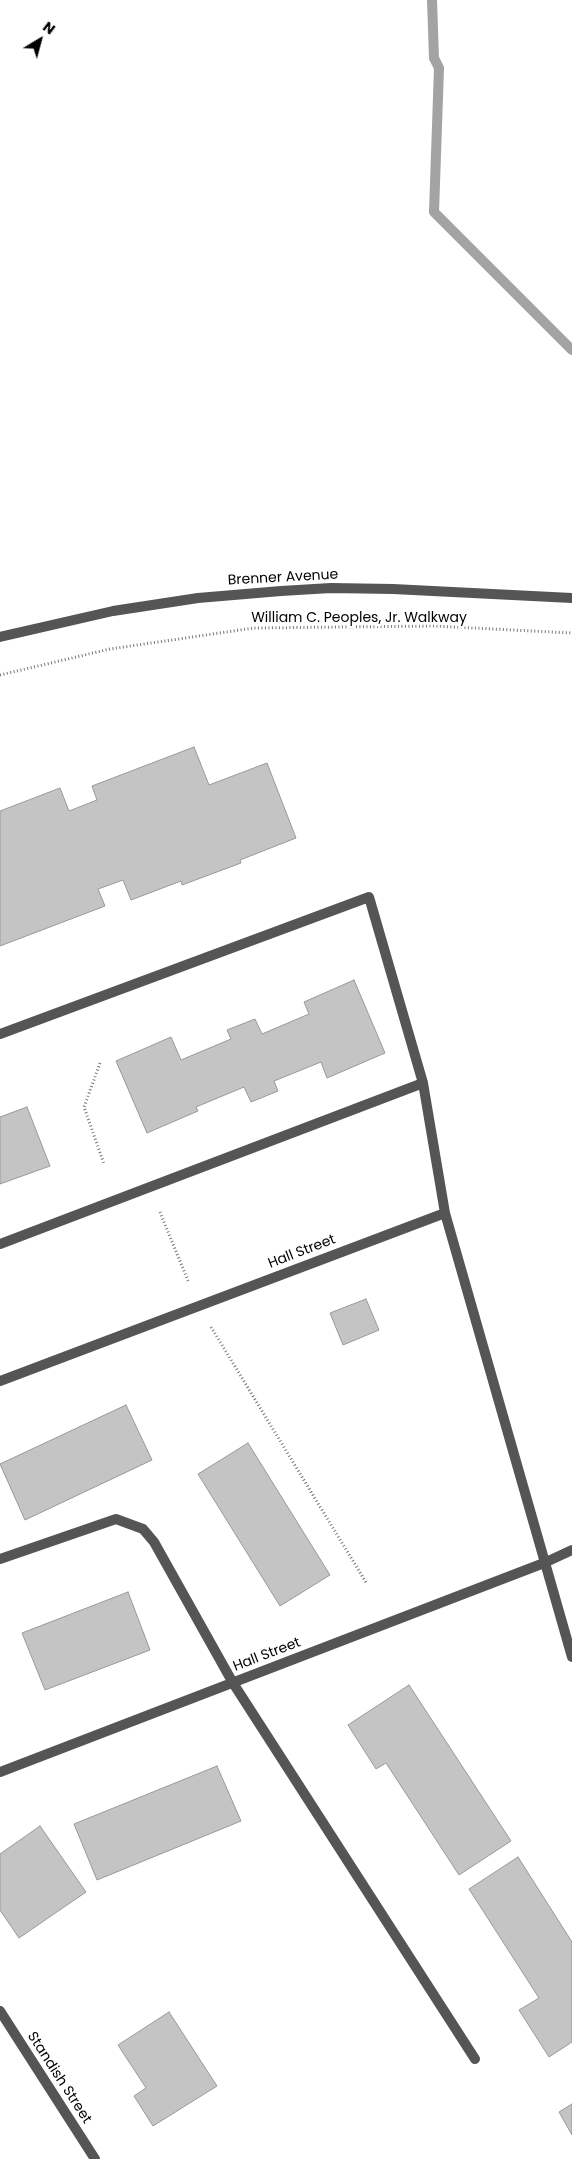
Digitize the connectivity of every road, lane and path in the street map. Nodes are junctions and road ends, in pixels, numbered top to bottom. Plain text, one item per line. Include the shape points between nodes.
1 (572, 598) edge
2 (572, 633) edge
3 (0, 637) edge
4 (0, 675) edge
5 (0, 1034) edge
6 (100, 1063) dead end
7 (423, 1082) junction
8 (104, 1164) dead end
9 (160, 1212) dead end
10 (445, 1213) junction
11 (0, 1244) edge
12 (188, 1281) dead end
13 (209, 1324) dead end
14 (0, 1381) edge
15 (572, 1550) edge
16 (0, 1559) edge
17 (544, 1563) junction
18 (366, 1584) dead end
19 (572, 1657) edge
20 (233, 1683) junction
21 (0, 1772) edge
22 (0, 2011) edge
23 (475, 2059) dead end
24 (95, 2159) edge

1 - 3 street, Brenner Avenue via 393,589 281,591 198,598 113,612
2 - 4 path, William C. Peoples, Jr. Walkway via 434,626 254,628 110,649
5 - 7 street via 369,897
6 - 8 path via 84,1108
7 - 10 street
7 - 11 street
9 - 12 path
10 - 14 street, Hall Street
10 - 17 street
13 - 18 path
15 - 17 street, Hall Street
16 - 20 street via 116,1519 143,1529 154,1542
17 - 19 street
17 - 20 street, Hall Street
20 - 21 street, Hall Street
20 - 23 street
22 - 24 street, Standish Street

